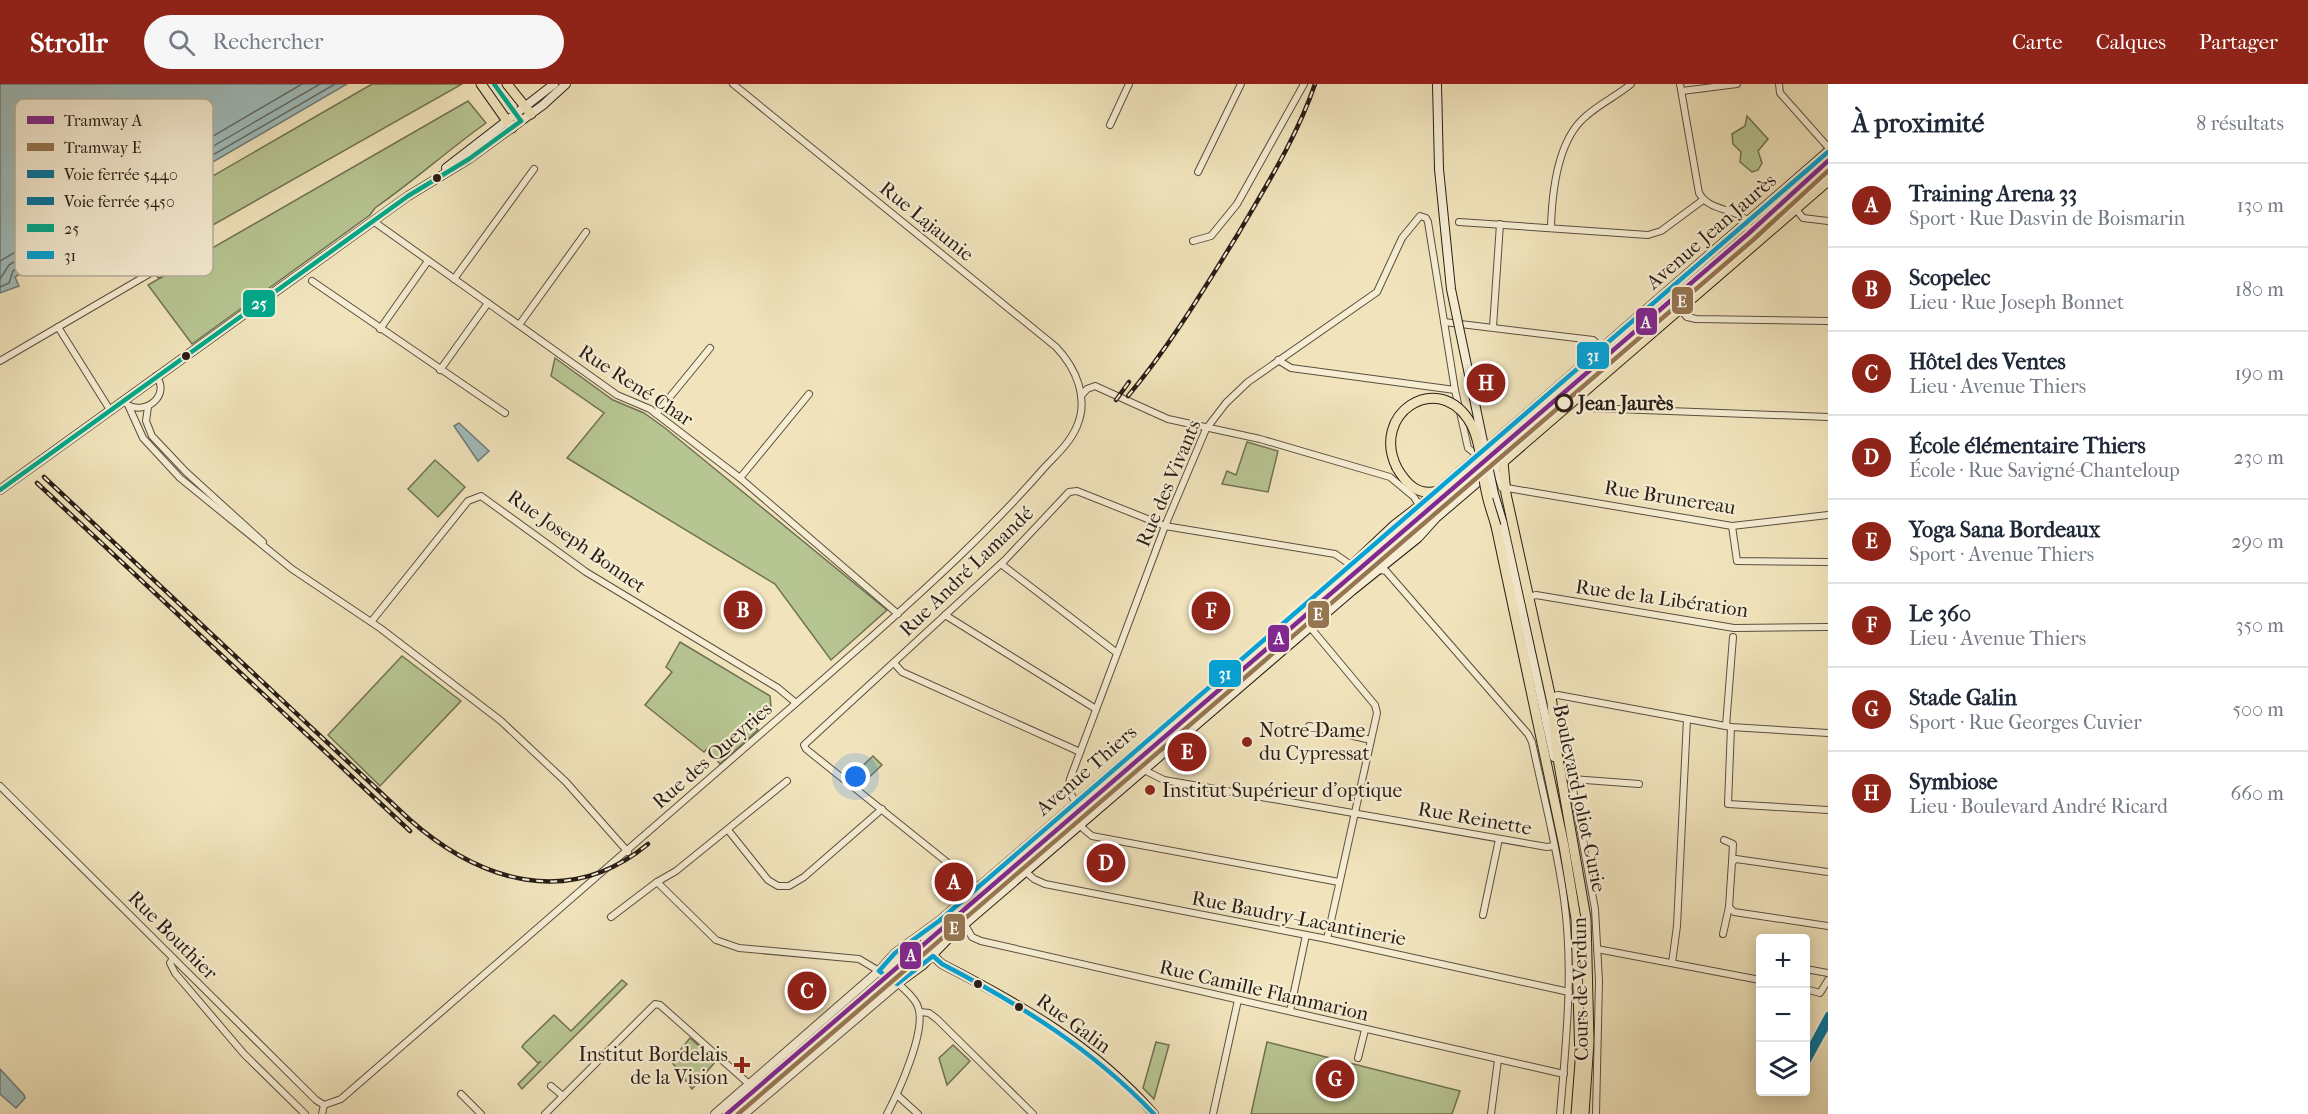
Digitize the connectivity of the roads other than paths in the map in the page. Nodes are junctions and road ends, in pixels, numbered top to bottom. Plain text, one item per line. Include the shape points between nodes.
1 (481, 84) edge
2 (507, 84) edge
3 (554, 84) edge
4 (566, 84) edge
5 (733, 84) edge
6 (1128, 84) edge
7 (1241, 84) edge
8 (1304, 84) edge
9 (1437, 84) edge
10 (1631, 84) edge
11 (1732, 84) edge
12 (1779, 84) edge
13 (1681, 87) edge
14 (528, 110) junction
15 (509, 124) junction
16 (1110, 125) dead end
17 (1828, 147) edge
18 (1828, 152) edge
19 (534, 169) dead end
20 (1198, 172) dead end
21 (1828, 181) edge
22 (1775, 197) junction
23 (1703, 200) junction
24 (1795, 210) junction
25 (374, 221) junction
26 (1828, 221) edge
27 (1459, 222) dead end
28 (1748, 222) junction
29 (1500, 224) junction
30 (1551, 227) junction
31 (586, 232) dead end
32 (1764, 238) junction
33 (1194, 241) dead end
34 (429, 261) junction
35 (145, 276) edge
36 (454, 279) junction
37 (312, 281) dead end
38 (488, 303) junction
39 (1680, 309) junction
40 (1828, 321) edge
41 (1444, 322) junction
42 (519, 325) junction
43 (58, 327) junction
44 (1493, 327) junction
45 (380, 329) junction
46 (710, 348) dead end
47 (1603, 349) junction
48 (1278, 360) junction
49 (0, 361) edge
50 (440, 370) junction
51 (156, 376) junction
52 (1455, 390) junction
53 (809, 394) dead end
54 (1082, 396) junction
55 (1576, 398) junction
56 (126, 403) junction
57 (148, 407) junction
58 (110, 410) junction
59 (505, 413) dead end
60 (656, 414) junction
61 (1828, 417) edge
62 (1208, 426) junction
63 (1481, 454) junction
64 (1505, 459) junction
65 (1496, 467) junction
66 (740, 478) junction
67 (1405, 486) junction
68 (0, 490) edge
69 (1438, 491) junction
70 (1506, 491) junction
71 (1494, 494) junction
72 (1420, 506) junction
73 (1411, 512) junction
74 (1828, 515) edge
75 (1165, 526) junction
76 (1496, 526) junction
77 (1732, 526) junction
78 (1828, 562) edge
79 (1001, 564) junction
80 (1351, 566) junction
81 (292, 569) junction
82 (1374, 569) junction
83 (1529, 597) junction
84 (898, 614) junction
85 (945, 615) junction
86 (371, 622) junction
87 (1310, 627) junction
88 (1828, 627) edge
89 (1733, 637) dead end
90 (1117, 653) junction
91 (894, 663) junction
92 (1536, 694) junction
93 (1551, 697) junction
94 (796, 703) junction
95 (1096, 709) junction
96 (1687, 719) junction
97 (1309, 726) dead end
98 (1554, 727) junction
99 (1728, 727) junction
100 (1828, 733) edge
101 (1371, 740) junction
102 (1080, 752) junction
103 (1144, 770) junction
104 (1572, 779) junction
105 (787, 781) dead end
106 (1639, 784) dead end
107 (0, 786) edge
108 (1076, 803) junction
109 (882, 809) junction
110 (1567, 810) junction
111 (1828, 810) edge
112 (1354, 813) junction
113 (1079, 825) junction
114 (728, 830) junction
115 (1499, 839) junction
116 (1724, 840) dead end
117 (1554, 846) junction
118 (628, 852) junction
119 (1732, 862) junction
120 (1026, 872) junction
121 (1828, 872) edge
122 (657, 882) junction
123 (1339, 882) junction
124 (978, 887) junction
125 (1729, 908) junction
126 (1483, 915) dead end
127 (611, 917) dead end
128 (964, 925) junction
129 (1828, 926) edge
130 (1723, 934) dead end
131 (1306, 935) junction
132 (920, 936) junction
133 (1327, 939) junction
134 (1597, 949) junction
135 (933, 952) junction
136 (173, 958) junction
137 (1672, 963) junction
138 (1810, 970) edge
139 (1828, 973) edge
140 (883, 974) junction
141 (1756, 979) edge
142 (1828, 980) edge
143 (897, 984) junction
144 (1810, 990) edge
145 (1569, 992) junction
146 (1238, 1000) junction
147 (1290, 1011) junction
148 (920, 1012) junction
149 (1365, 1030) junction
150 (1358, 1058) dead end
151 (1498, 1060) junction
152 (1564, 1074) junction
153 (749, 1084) junction
154 (551, 1086) dead end
155 (461, 1094) dead end
156 (897, 1095) junction
157 (563, 1096) junction
158 (324, 1105) junction
159 (305, 1114) edge
160 (322, 1114) edge
161 (481, 1114) edge
162 (545, 1114) edge
163 (715, 1114) edge
164 (744, 1114) edge
165 (887, 1114) edge
166 (918, 1114) edge
167 (1033, 1114) edge
168 (1154, 1114) edge
169 (1213, 1114) edge
170 (1491, 1114) edge
171 (1560, 1114) edge
172 (1576, 1114) edge
173 (1586, 1114) edge
174 (1596, 1114) edge

1 - 15 main road
2 - 14 main road
3 - 14 main road
4 - 14 main road
5 - 54 street, Rue Lajaunie via 1056,347 1072,366
6 - 16 street
7 - 20 street
8 - 33 street via 1237,204 1211,236
9 - 71 main road, bridge via 1439,169 1451,289
10 - 30 street via 1577,126 1556,170
11 - 13 street
12 - 17 street via 1780,93
13 - 23 street via 1696,185
14 - 15 main road
15 - 25 main road via 463,152 437,176
18 - 22 main road, Avenue Jean Jaurès
19 - 36 street
21 - 24 main road, Avenue Jean Jaurès
22 - 24 street via 1785,197
22 - 28 main road, Avenue Jean Jaurès
23 - 28 street via 1715,208 1740,214
23 - 30 street via 1652,235
24 - 26 street via 1807,220
24 - 32 main road, Avenue Jean Jaurès
25 - 34 street, Rue René Char
25 - 51 main road
27 - 29 street
28 - 32 street via 1751,237
28 - 47 main road, Avenue Jean Jaurès
29 - 30 street
29 - 44 street
31 - 42 street
32 - 39 main road, Avenue Jean Jaurès
34 - 36 street, Rue René Char
34 - 45 street
35 - 43 street
36 - 38 street, Rue René Char
37 - 45 street
38 - 42 street, Rue René Char
38 - 50 street
39 - 40 street via 1687,317 1696,319
39 - 55 main road, Avenue Jean Jaurès
41 - 44 street
41 - 48 street, Rue des Vivants via 1428,222 1420,216 1402,238 1377,291
41 - 52 street
42 - 60 street, Rue René Char via 617,395
43 - 49 street
43 - 58 street
44 - 47 street via 1593,340
45 - 50 street
46 - 60 street
47 - 63 main road, Avenue Jean Jaurès
48 - 52 street via 1291,368
48 - 62 street, Rue des Vivants via 1248,382
50 - 59 street
51 - 56 main road
51 - 57 street via 161,384 160,393
52 - 63 street via 1468,448
53 - 66 street
54 - 62 street via 1095,386 1151,414
54 - 84 street, Rue des Queyries via 1072,438 981,536
55 - 61 street via 1591,408
55 - 64 main road, Avenue Jean Jaurès
56 - 57 street
56 - 58 main road
56 - 81 street via 143,438 180,478
57 - 81 street via 148,428 159,443
58 - 68 main road
60 - 66 street, Rue René Char
62 - 67 street via 1390,477
62 - 75 street, Rue des Vivants
63 - 65 street via 1489,456
63 - 69 main road, Avenue Thiers
64 - 65 main road, Avenue Jean Jaurès
64 - 70 main road
65 - 70 street
65 - 82 main road, Avenue Thiers via 1418,538
66 - 84 street, Rue René Char
67 - 69 main road via 1424,493
67 - 72 street
67 - 76 main road, Boulevard Joliot-Curie, bridge via 1389,446 1401,411 1414,402 1431,399 1456,406 1471,423
69 - 72 main road, Avenue Thiers
70 - 77 street, Rue Brunereau
70 - 83 main road
71 - 76 main road, bridge
71 - 92 main road, Boulevard Joliot-Curie
72 - 73 main road, Avenue Thiers
72 - 82 street via 1426,516 1422,526
73 - 80 main road, Avenue Thiers via 1372,543
73 - 82 street via 1368,555 1366,561
74 - 77 street, Rue Brunereau
75 - 79 street, Rue André Lamandé via 1073,490
75 - 80 street via 1335,554
75 - 90 street, Rue des Vivants
76 - 92 main road, Boulevard Joliot-Curie
77 - 78 street via 1737,561
79 - 85 street, Rue André Lamandé
79 - 90 street
80 - 82 street
80 - 108 main road, Avenue Thiers
81 - 86 street
82 - 87 main road, Avenue Thiers
82 - 117 street via 1390,573 1528,734
83 - 88 street, Rue de la Libération via 1536,595 1734,628
83 - 93 main road
84 - 94 street, Rue des Queyries
85 - 91 street, Rue André Lamandé
85 - 95 street
86 - 94 street, Rue Joseph Bonnet via 468,501 481,496 586,572 778,688
86 - 118 street via 502,722 567,782
87 - 101 street via 1375,705
87 - 103 main road, Avenue Thiers
89 - 99 street
90 - 95 street, Rue des Vivants
91 - 102 street via 902,672
91 - 109 street, Rue André Lamandé via 806,740 806,749
92 - 110 main road, Boulevard Joliot-Curie
92 - 172 main road, Boulevard Joliot-Curie via 1576,919 1580,1062
93 - 96 street via 1558,695
93 - 98 main road
94 - 118 street, Rue des Queyries
95 - 102 street, Rue des Vivants
96 - 99 street
96 - 137 street
97 - 101 street
98 - 104 street, Cours de Verdun via 1564,740
98 - 110 main road
99 - 100 street
99 - 111 street via 1728,804
101 - 112 street
102 - 108 street, Rue des Vivants via 1068,789
103 - 112 street, Rue Reinette via 1164,780
103 - 113 main road, Avenue Thiers
104 - 106 street
104 - 134 street, Cours de Verdun via 1590,873
105 - 114 street
107 - 136 street, Rue Bouthier
108 - 124 main road, Avenue Thiers
109 - 114 street via 799,881 785,886 768,880
109 - 124 street
110 - 173 main road, Boulevard Joliot-Curie via 1586,918
112 - 115 street, Rue Reinette
112 - 123 street
113 - 120 main road, Avenue Thiers
113 - 123 street via 1092,836
114 - 122 street via 676,872
115 - 117 street, Rue Reinette
115 - 126 street
116 - 119 street via 1733,844
117 - 145 street via 1564,900
118 - 158 street, Rue des Queyries via 341,1099
119 - 121 street via 1743,860
119 - 125 street
120 - 128 main road, Avenue Thiers
120 - 131 street, Rue Baudry-Lacantinerie via 1045,884
122 - 127 street
122 - 140 street via 716,940 730,947 859,960
123 - 133 street
124 - 132 main road, Avenue Thiers
125 - 129 street via 1734,912
125 - 130 street
128 - 135 main road, Avenue Thiers
128 - 146 street, Rue Camille Flammarion via 976,940
131 - 133 street, Rue Baudry-Lacantinerie
131 - 147 street
132 - 135 main road, Rue Galin via 931,939
132 - 140 main road, Avenue Thiers via 895,953
133 - 145 street, Rue Baudry-Lacantinerie
134 - 137 street
134 - 174 street, Cours de Verdun
135 - 143 main road, Avenue Thiers
135 - 168 main road, Rue Galin via 942,963 1030,1010 1067,1035 1118,1077
136 - 158 street, Rue Bouthier
136 - 159 street via 171,967 244,1054
137 - 141 street
138 - 139 street
140 - 143 main road
140 - 153 street, Avenue Thiers
142 - 144 street via 1820,993
143 - 148 street
143 - 164 street, Avenue Thiers
145 - 152 street
146 - 147 street, Rue Camille Flammarion
146 - 169 street
147 - 149 street, Rue Camille Flammarion
148 - 156 street via 908,1072
148 - 167 street via 937,1019
149 - 150 street
149 - 151 street, Rue Camille Flammarion
151 - 152 street, Rue Camille Flammarion
151 - 170 street
152 - 171 street
153 - 157 street via 655,1004
153 - 163 street, Avenue Thiers
154 - 157 street
155 - 161 street
156 - 165 street
156 - 166 street
157 - 162 street
158 - 160 street

